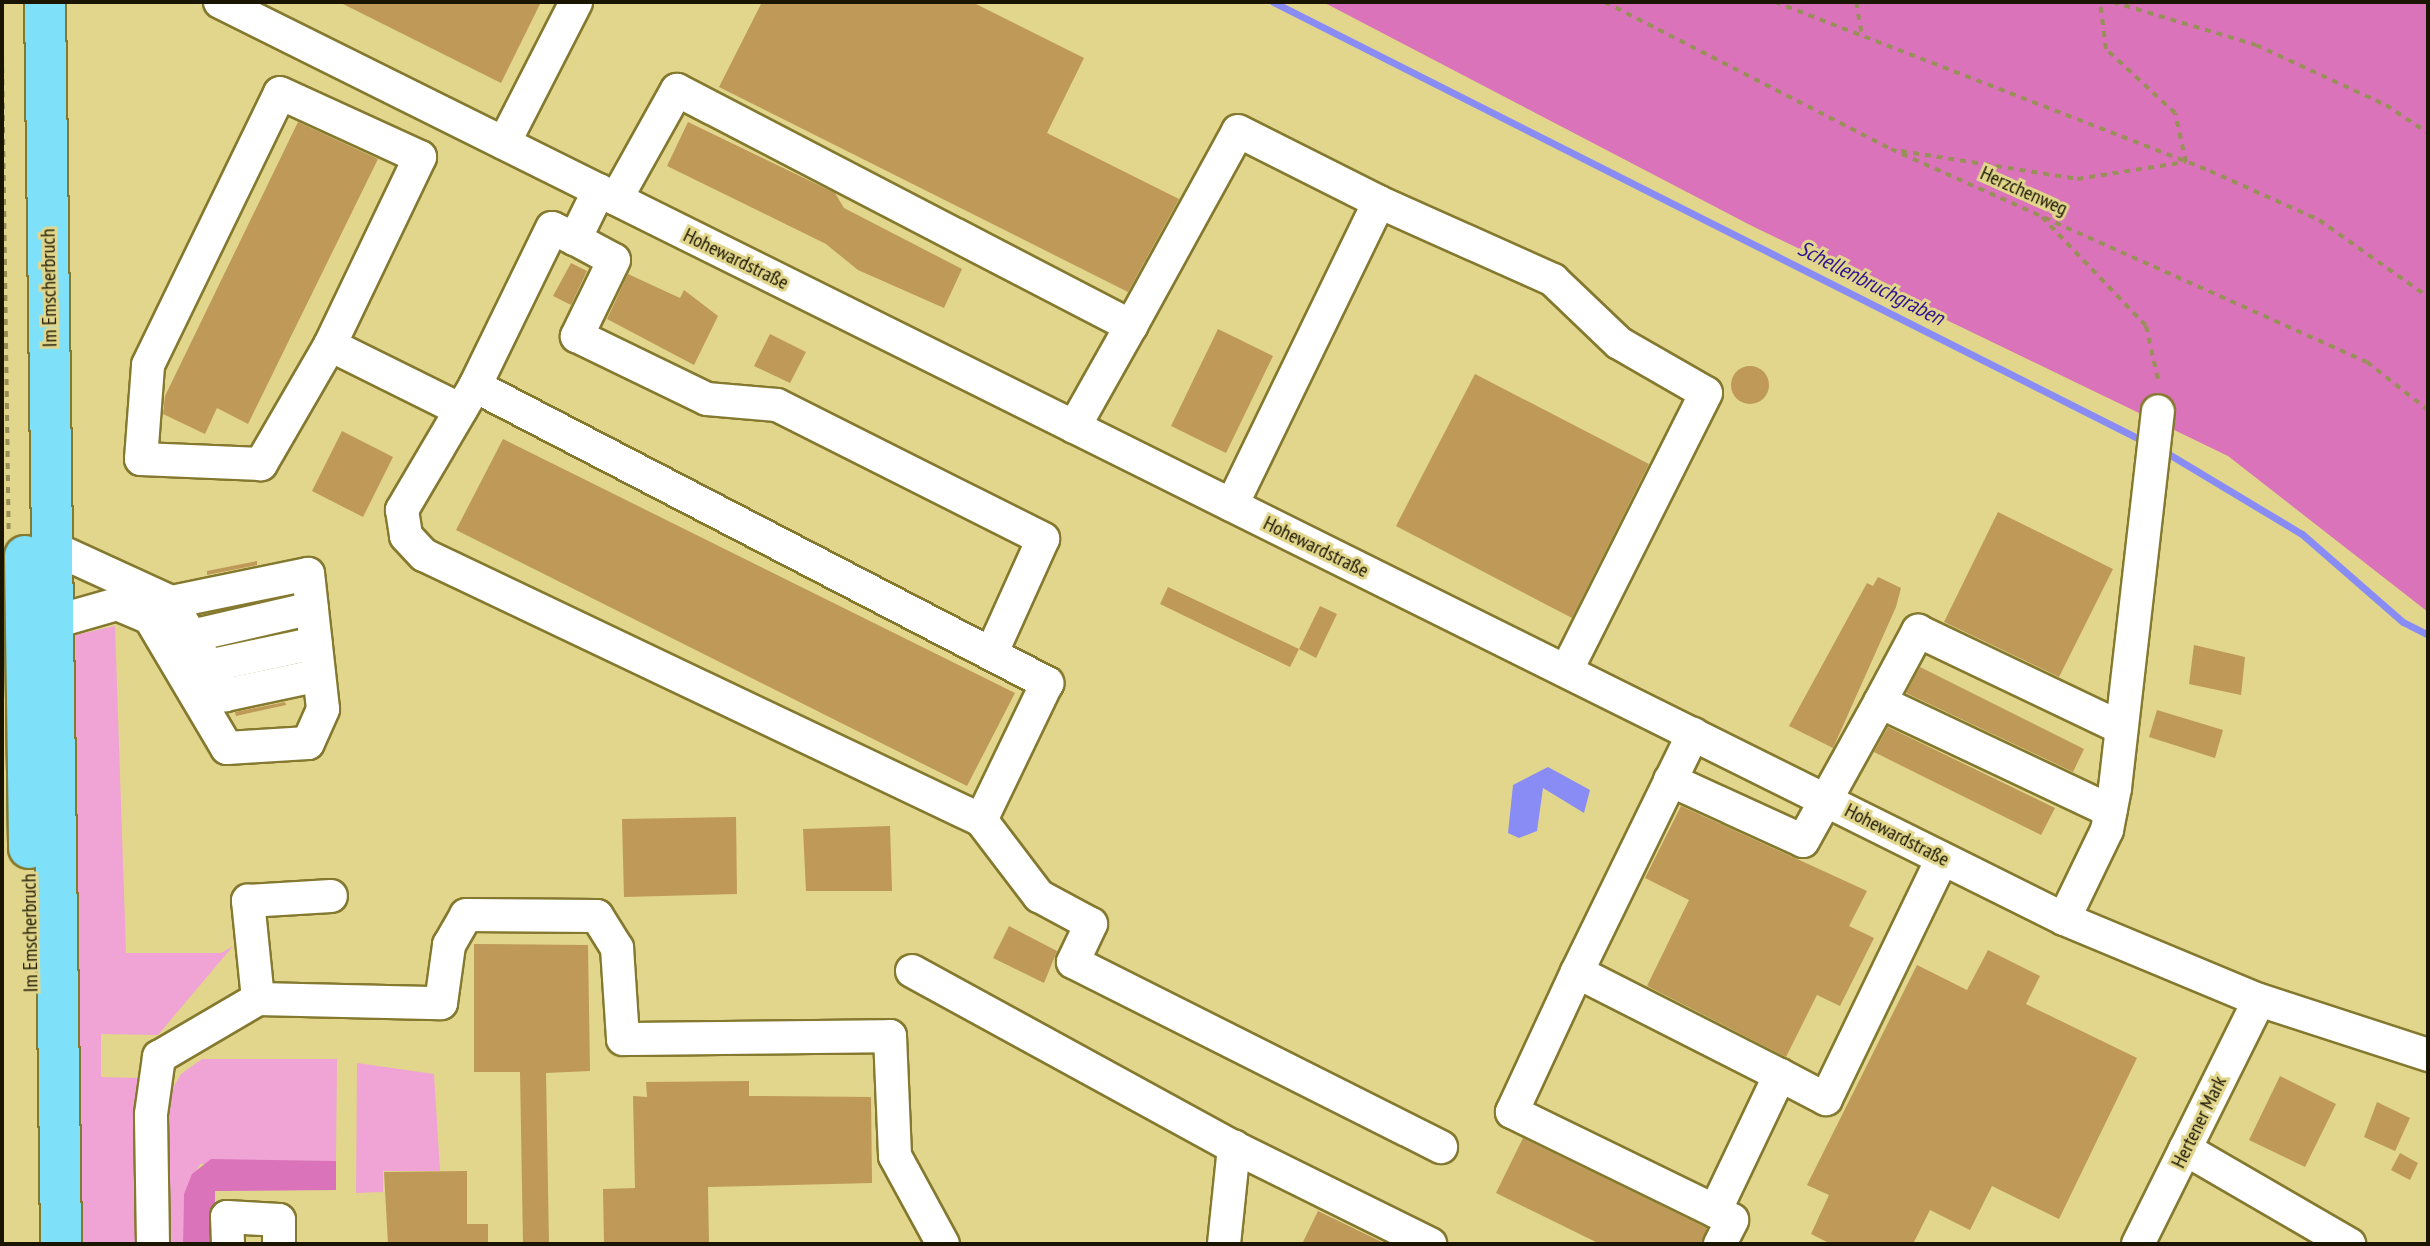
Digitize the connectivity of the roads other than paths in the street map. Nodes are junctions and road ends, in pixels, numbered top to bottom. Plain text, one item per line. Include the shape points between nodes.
1 (22, 2) edge
2 (45, 2) edge
3 (220, 2) edge
4 (576, 2) edge
5 (504, 143) junction
6 (607, 195) junction
7 (1379, 202) junction
8 (575, 239) junction
9 (1131, 326) junction
10 (330, 345) junction
11 (468, 398) junction
12 (2158, 411) road end
13 (1074, 427) junction
14 (1232, 505) junction
15 (53, 548) junction
16 (171, 602) junction
17 (312, 608) junction
18 (27, 622) edge
19 (191, 636) junction
20 (316, 643) junction
21 (991, 654) junction
22 (208, 666) junction
23 (1566, 671) junction
24 (319, 675) junction
25 (1880, 702) junction
26 (2121, 728) junction
27 (1693, 734) junction
28 (1670, 780) junction
29 (1828, 800) junction
30 (2111, 811) junction
31 (981, 820) junction
32 (1942, 859) junction
33 (331, 896) dead end
34 (2064, 919) junction
35 (912, 971) dead end
36 (1577, 972) junction
37 (258, 999) junction
38 (2259, 1000) junction
39 (2428, 1055) edge
40 (1780, 1075) junction
41 (1234, 1147) junction
42 (1441, 1147) dead end
43 (2185, 1149) junction
44 (1715, 1211) junction
45 (34, 1244) edge
46 (61, 1244) edge
47 (153, 1244) edge
48 (228, 1244) edge
49 (279, 1244) edge
50 (943, 1244) edge
51 (1224, 1244) edge
52 (1430, 1244) edge
53 (1720, 1244) edge
54 (2138, 1244) edge
55 (2349, 1244) edge

1 - 18 main road, Im Emscherbruch
2 - 15 main road, Im Emscherbruch
3 - 5 street, Hohewardstraße
4 - 5 street
5 - 6 street, Hohewardstraße
6 - 8 street
6 - 9 street via 677,90
6 - 13 street, Hohewardstraße
7 - 9 street via 1238,131
7 - 14 street
7 - 23 street via 1553,280 1619,343 1706,393
8 - 11 street via 552,228
8 - 21 street via 614,260 577,336 707,399 777,405 1043,539
9 - 13 street
10 - 10 street via 420,157 280,93 148,365 141,459 261,464
10 - 11 street
11 - 21 street
11 - 31 street via 402,510 406,536 424,555
12 - 26 street
13 - 14 street, Hohewardstraße
14 - 23 street, Hohewardstraße
15 - 16 street
15 - 18 main road, Im Emscherbruch
16 - 17 street via 308,574
16 - 19 street
17 - 19 street
17 - 20 street
18 - 24 street via 117,604 150,618 227,748 308,743 323,709
18 - 45 main road, Im Emscherbruch
18 - 46 main road, Im Emscherbruch
19 - 22 street
20 - 22 street
20 - 24 street
21 - 31 street via 1047,683
22 - 24 street via 225,695
23 - 27 street, Hohewardstraße
25 - 26 street via 1918,631
25 - 29 street
25 - 30 street
26 - 30 street
27 - 28 street
27 - 29 street, Hohewardstraße
28 - 29 street via 1791,840 1810,836
28 - 36 street
29 - 32 street, Hohewardstraße
30 - 34 street
31 - 42 street via 1039,896 1091,924 1073,962
32 - 34 street, Hohewardstraße
32 - 40 street via 1826,1099
33 - 37 street via 248,901
34 - 38 street, Hohewardstraße
35 - 41 street
36 - 40 street
36 - 44 street via 1512,1112
37 - 47 street via 159,1057 151,1114
37 - 50 street via 441,1003 449,945 466,915 597,916 617,948 623,1039 890,1036 895,1156
38 - 39 street, Hohewardstraße
38 - 43 street, Hertener Mark
40 - 44 street
41 - 51 street
41 - 52 street
43 - 54 street, Hertener Mark
43 - 55 street
44 - 53 street via 1732,1220
48 - 49 street via 227,1217 279,1220

